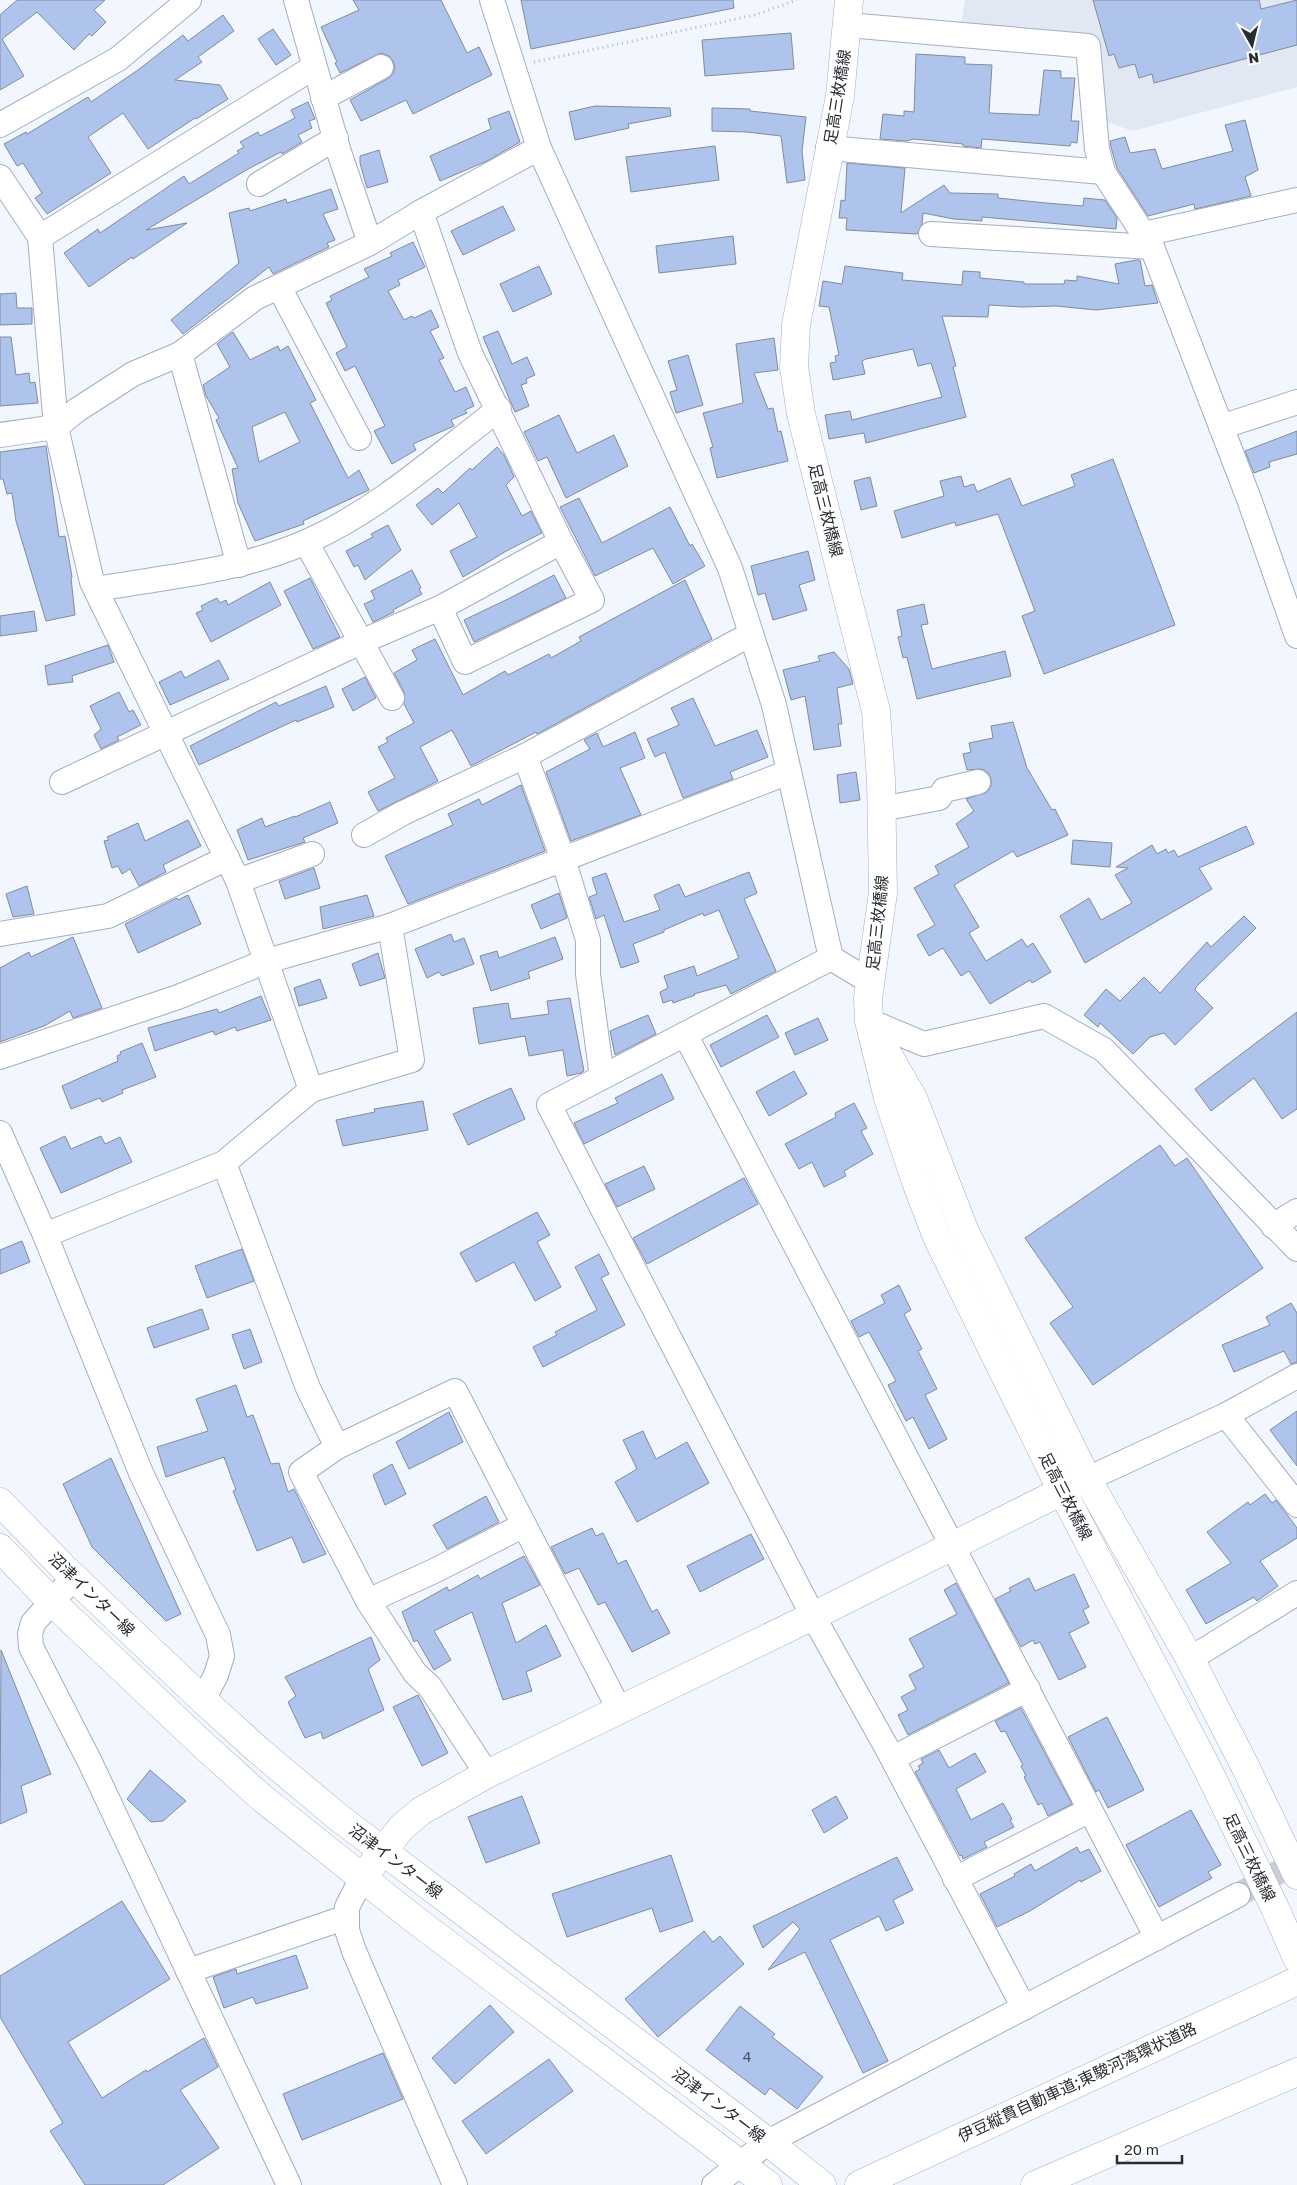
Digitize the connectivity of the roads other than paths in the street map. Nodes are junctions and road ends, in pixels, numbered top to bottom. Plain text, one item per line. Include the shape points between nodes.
1 (189, 0) edge
2 (296, 0) edge
3 (492, 0) edge
4 (848, 13) edge
5 (314, 67) junction
6 (381, 67) dead end
7 (323, 98) junction
8 (0, 125) edge
9 (336, 138) junction
10 (539, 148) junction
11 (828, 148) junction
12 (1103, 172) junction
13 (0, 177) edge
14 (259, 184) dead end
15 (1297, 200) edge
16 (421, 212) junction
17 (931, 234) dead end
18 (40, 237) junction
19 (1148, 241) junction
20 (370, 243) junction
21 (279, 287) junction
22 (180, 354) junction
23 (1297, 402) edge
24 (499, 409) junction
25 (56, 427) junction
26 (1221, 427) junction
27 (0, 435) edge
28 (359, 438) dead end
29 (306, 542) junction
30 (562, 542) junction
31 (239, 565) junction
32 (96, 589) junction
33 (440, 608) junction
34 (751, 634) junction
35 (1297, 636) edge
36 (363, 642) junction
37 (392, 698) dead end
38 (165, 734) junction
39 (525, 756) junction
40 (789, 772) junction
41 (62, 782) dead end
42 (978, 782) dead end
43 (882, 809) junction
44 (364, 835) dead end
45 (312, 854) dead end
46 (227, 858) junction
47 (563, 859) junction
48 (238, 881) junction
49 (390, 926) junction
50 (0, 934) edge
51 (831, 958) junction
52 (268, 961) junction
53 (871, 982) junction
54 (868, 1021) junction
55 (685, 1034) junction
56 (0, 1057) edge
57 (602, 1077) junction
58 (311, 1090) junction
59 (0, 1133) edge
60 (224, 1163) junction
61 (1297, 1211) edge
62 (1273, 1226) junction
63 (45, 1235) junction
64 (1297, 1249) edge
65 (1297, 1376) edge
66 (1226, 1415) junction
67 (337, 1447) junction
68 (1087, 1479) junction
69 (1062, 1491) junction
70 (0, 1502) edge
71 (1297, 1504) edge
72 (524, 1524) junction
73 (954, 1545) junction
74 (0, 1548) edge
75 (74, 1577) junction
76 (1297, 1593) edge
77 (368, 1601) junction
78 (52, 1602) junction
79 (813, 1616) junction
80 (1190, 1659) junction
81 (1028, 1689) junction
82 (203, 1700) junction
83 (620, 1709) junction
84 (893, 1758) junction
85 (487, 1774) junction
86 (1090, 1810) junction
87 (382, 1850) junction
88 (1297, 1875) edge
89 (362, 1878) junction
90 (955, 1879) junction
91 (1238, 1894) tunnel mouth
92 (347, 1917) junction
93 (1157, 1938) junction
94 (1297, 1958) edge
95 (188, 1971) junction
96 (1297, 1981) edge
97 (1024, 2008) junction
98 (1297, 2072) edge
99 (768, 2142) junction
100 (740, 2164) junction
101 (817, 2181) edge
102 (289, 2185) edge
103 (456, 2185) edge
104 (714, 2185) edge
105 (768, 2185) edge
106 (859, 2185) edge
107 (1035, 2185) edge

1 - 8 street via 118,59
2 - 5 street
3 - 10 street
4 - 11 main road, 足高三枚橋線 via 840,96
4 - 12 street via 1088,46 1097,149
5 - 7 street
5 - 18 street
6 - 7 street
7 - 9 street
9 - 14 street
9 - 20 street
10 - 16 street
10 - 34 street via 730,568
11 - 12 street
11 - 43 main road, 足高三枚橋線 via 796,325 794,367 801,414 876,711
12 - 19 street
13 - 18 street
15 - 19 street
16 - 20 street
16 - 24 street via 470,353
17 - 19 street
18 - 25 street
19 - 26 street
20 - 21 street
21 - 22 street via 255,298
21 - 28 street
22 - 25 street via 133,374
22 - 31 street
23 - 26 street
24 - 29 street via 373,506
24 - 30 street
25 - 27 street
25 - 32 street
26 - 35 street
29 - 31 street
29 - 36 street
30 - 33 street
30 - 33 street via 592,600 464,662
31 - 32 street
32 - 38 street
33 - 36 street
34 - 39 street
34 - 40 street via 774,705
36 - 37 street
36 - 38 street
38 - 41 street
38 - 46 street
39 - 44 street via 403,813
39 - 47 street
40 - 47 street
40 - 51 street
42 - 43 street via 944,790 939,798
43 - 53 main road, 足高三枚橋線 via 883,893
45 - 48 street
46 - 48 street
46 - 50 street via 108,916
47 - 49 street
47 - 57 street via 588,940 588,974
48 - 52 street
49 - 52 street
49 - 58 street via 412,1060
51 - 53 street
51 - 55 street
52 - 56 street via 178,997
52 - 58 street
53 - 54 main road, 足高三枚橋線
54 - 62 street via 924,1044 1044,1016 1104,1050
54 - 68 main road, 足高三枚橋線 via 913,1098 966,1232
54 - 69 main road, 足高三枚橋線 via 888,1098 937,1237
55 - 57 street
55 - 73 street
57 - 79 street via 549,1105
58 - 60 street
59 - 63 street
60 - 63 street
60 - 67 street via 308,1388
61 - 62 street
62 - 64 street
63 - 82 street via 141,1473 218,1634 222,1656
65 - 66 street
66 - 68 street
66 - 71 street
67 - 72 street via 455,1391
67 - 77 street via 301,1472
68 - 69 street
68 - 80 main road, 足高三枚橋線
69 - 73 main road
69 - 94 main road, 足高三枚橋線 via 1206,1766
70 - 75 main road, 沼津インター線
72 - 77 street
72 - 83 street
73 - 79 main road
73 - 81 street
74 - 78 main road, 沼津インター線
75 - 78 street
75 - 82 main road, 沼津インター線
76 - 80 street
77 - 85 street
78 - 89 main road, 沼津インター線 via 248,1786
78 - 95 street via 33,1623 31,1647 90,1762
79 - 83 main road
79 - 84 street
80 - 88 main road, 足高三枚橋線
81 - 84 street
81 - 86 street
82 - 87 main road, 沼津インター線 via 265,1756
83 - 85 main road
84 - 90 street
85 - 87 main road via 421,1812 402,1827
86 - 90 street
86 - 93 street
87 - 89 main road
87 - 99 main road, 沼津インター線
89 - 92 street via 347,1907
89 - 100 main road, 沼津インター線
90 - 97 street
91 - 93 street
92 - 95 street
92 - 103 street via 354,1951
93 - 97 street
95 - 102 street
96 - 106 main road, 伊豆縦貫自動車道;東駿河湾環状道路
97 - 99 street
98 - 107 main road
99 - 100 street
99 - 101 main road, 沼津インター線
100 - 104 street
100 - 105 main road, 沼津インター線

